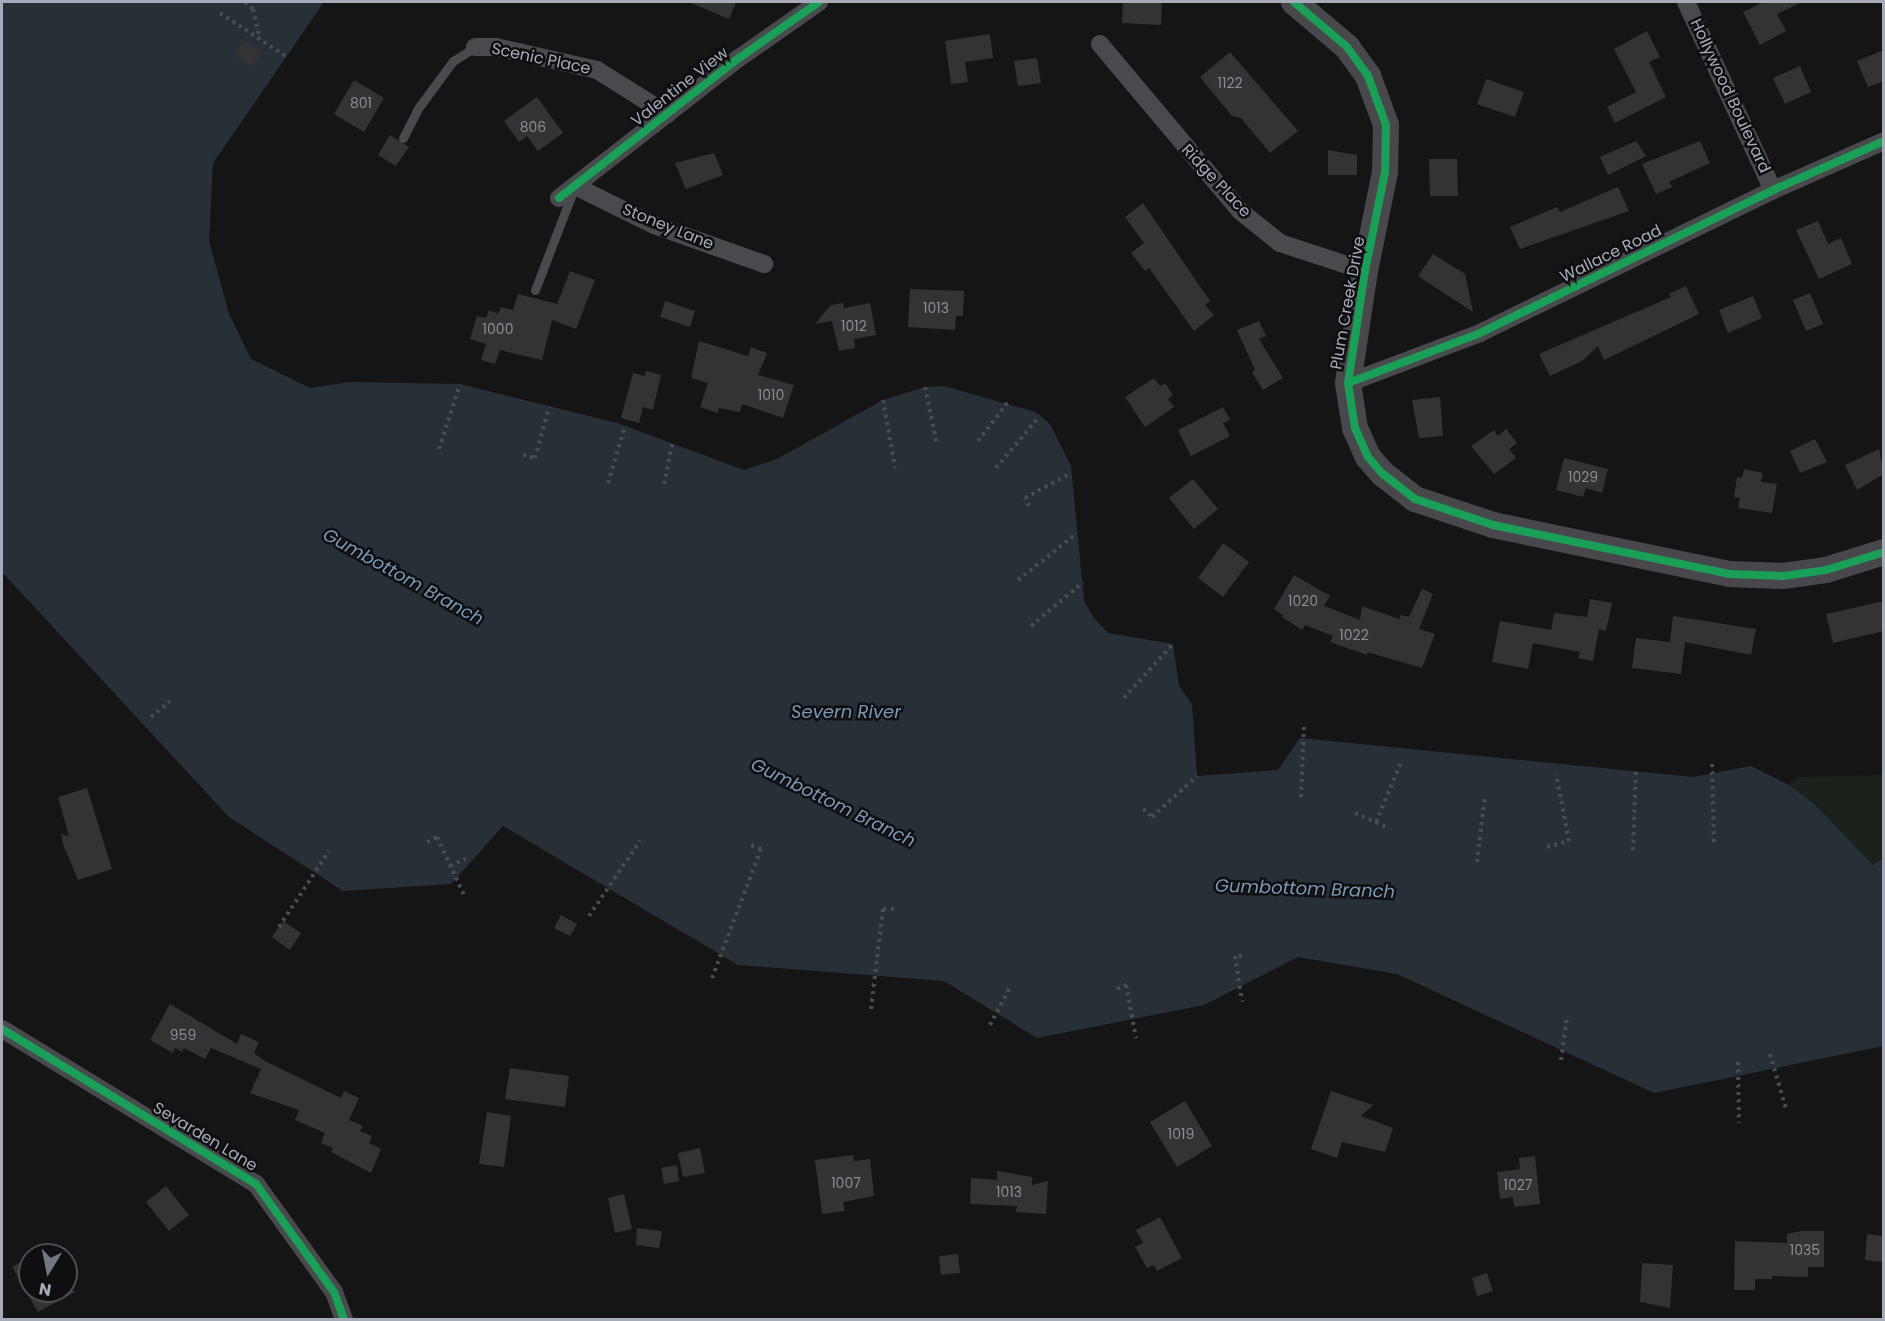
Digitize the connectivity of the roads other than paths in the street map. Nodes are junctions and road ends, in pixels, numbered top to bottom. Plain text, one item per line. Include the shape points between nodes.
1 (819, 2) edge
2 (1294, 2) edge
3 (1686, 2) edge
4 (1100, 44) dead end
5 (475, 47) joint
6 (667, 114) junction
7 (403, 138) dead end
8 (1884, 141) edge
9 (575, 186) junction
10 (1773, 189) junction
11 (559, 198) dead end
12 (764, 264) dead end
13 (1365, 271) junction
14 (536, 290) dead end
15 (1348, 383) junction
16 (1884, 552) edge
17 (2, 1029) edge
18 (344, 1320) edge

1 - 6 street, Valentine View
2 - 13 street, Plum Creek Drive via 1347,47 1380,99 1387,149
3 - 10 street, Hollywood Boulevard
4 - 13 street, Ridge Place via 1240,211 1280,243
5 - 6 street, Scenic Place via 496,47 597,70
5 - 7 lane via 453,62 419,107
6 - 9 street, Valentine View
8 - 10 street, Wallace Road
9 - 11 street, Valentine View
9 - 12 street, Stoney Lane via 654,225
9 - 14 lane
10 - 15 street, Wallace Road via 1480,333
13 - 15 street, Plum Creek Drive
15 - 16 street, Plum Creek Drive via 1355,428 1368,457 1415,499 1450,512 1569,543 1729,574 1783,576
17 - 18 street, Sevarden Lane via 256,1184 334,1292

